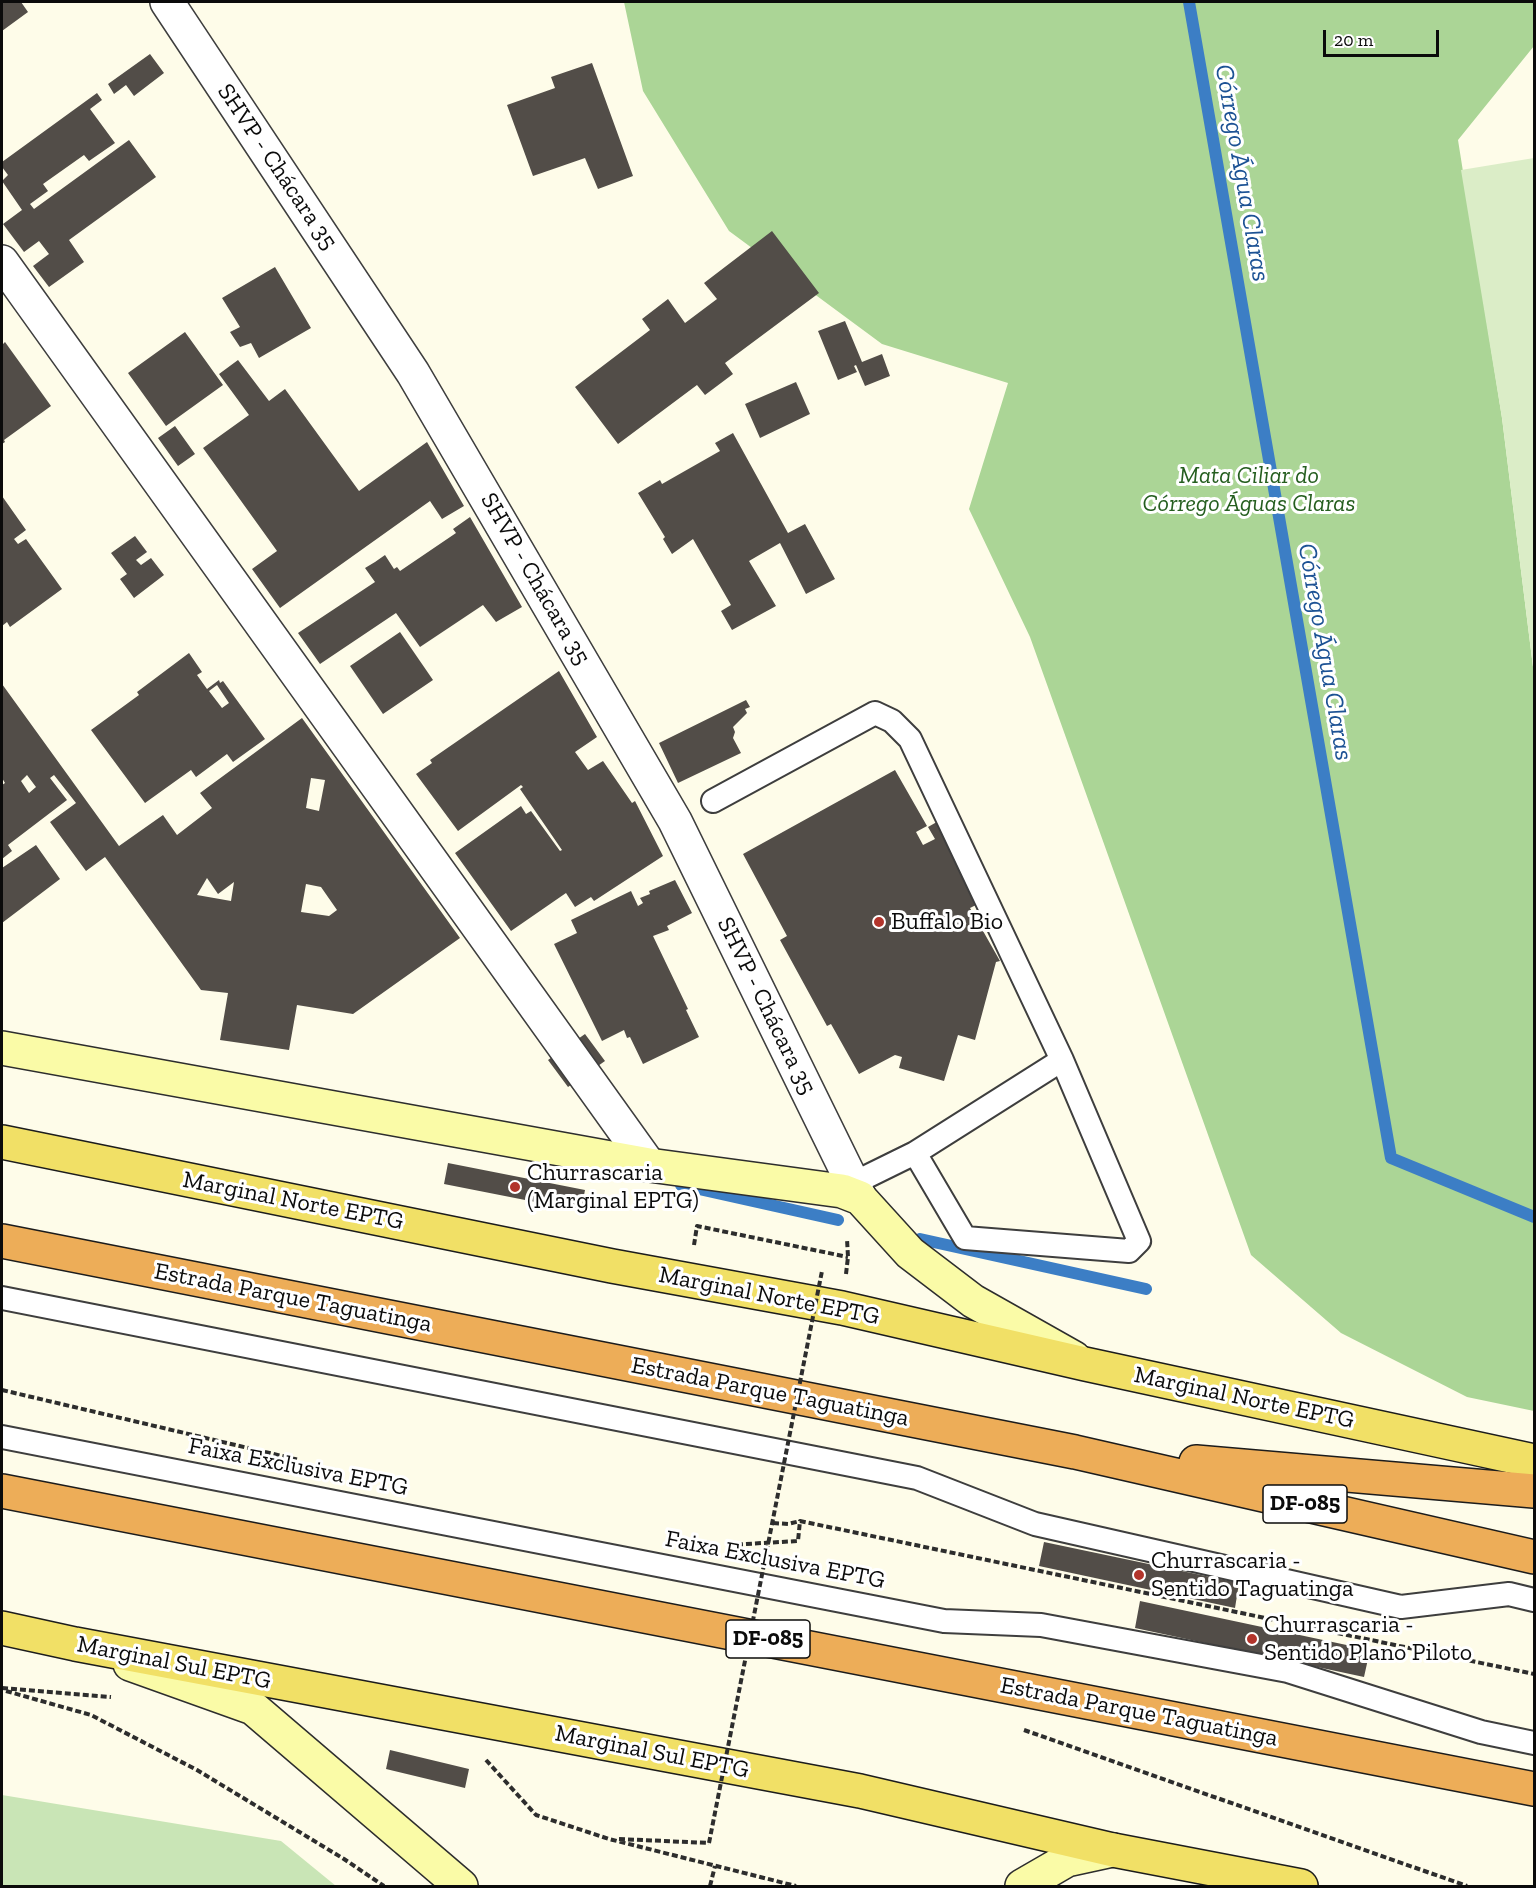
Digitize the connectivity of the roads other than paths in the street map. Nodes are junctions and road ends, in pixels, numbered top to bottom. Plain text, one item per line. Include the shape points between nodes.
1 (167, 2) edge
2 (2, 262) edge
3 (712, 801) dead end
4 (2, 1048) edge
5 (1062, 1060) junction
6 (2, 1142) edge
7 (915, 1153) junction
8 (649, 1165) junction
9 (852, 1191) junction
10 (2, 1241) edge
11 (2, 1298) edge
12 (1085, 1364) junction
13 (2, 1437) edge
14 (1075, 1452) junction
15 (1534, 1461) edge
16 (2, 1491) edge
17 (1534, 1491) edge
18 (1534, 1557) edge
19 (1534, 1600) edge
20 (2, 1628) edge
21 (75, 1644) junction
22 (1534, 1743) edge
23 (1534, 1789) edge
24 (1113, 1850) junction
25 (461, 1887) edge
26 (1022, 1887) edge
27 (1301, 1887) edge

1 - 9 street, SHVP - Chácara 35 via 413,373 646,770 675,821
2 - 8 street
3 - 5 lane via 875,713 892,721 910,739
4 - 8 street
5 - 7 lane
5 - 7 lane via 1138,1241 1129,1251 965,1238
6 - 12 main road, Marginal Norte EPTG via 612,1266 842,1308
7 - 9 lane
8 - 9 street
9 - 12 street, SHVP - Chácara 35 via 910,1253 973,1301
10 - 14 highway, Estrada Parque Taguatinga / DF-085
11 - 19 lane via 917,1478 1035,1524 1401,1607 1509,1594
12 - 15 main road, Marginal Norte EPTG
13 - 22 lane, Faixa Exclusiva EPTG via 944,1621 1041,1625 1288,1671 1481,1732
14 - 17 highway
14 - 18 highway, Estrada Parque Taguatinga / DF-085
16 - 23 highway, Estrada Parque Taguatinga / DF-085
20 - 21 main road, Marginal Sul EPTG
21 - 24 main road, Marginal Sul EPTG via 860,1791
21 - 25 street via 253,1708
24 - 26 street via 1067,1860
24 - 27 main road, Marginal Sul EPTG

